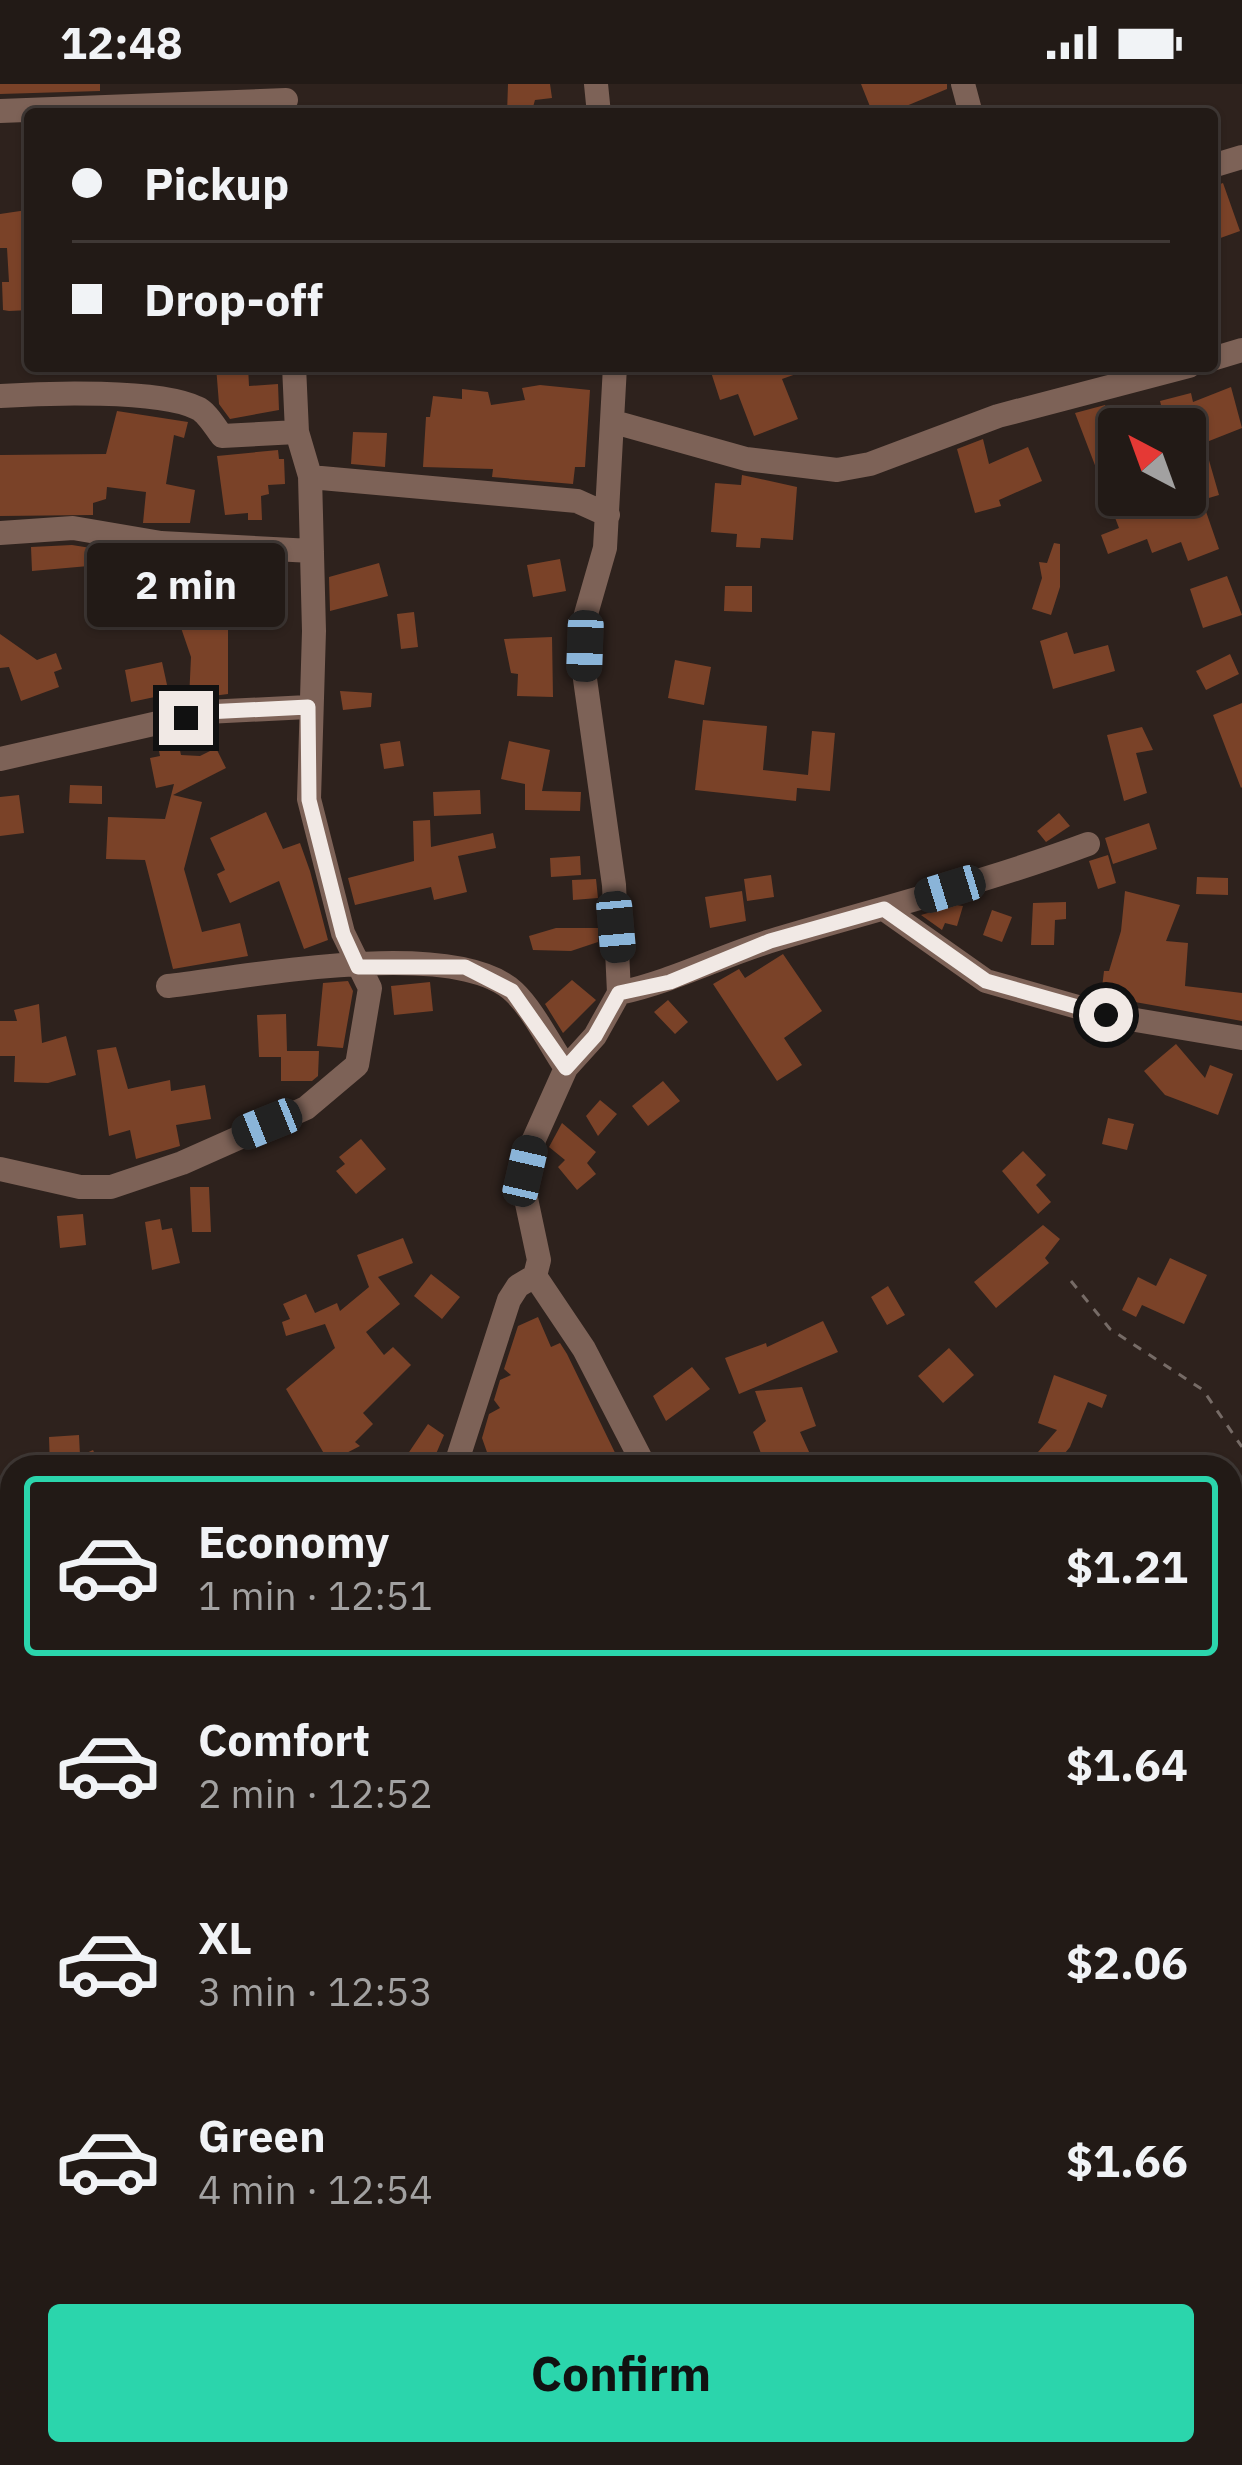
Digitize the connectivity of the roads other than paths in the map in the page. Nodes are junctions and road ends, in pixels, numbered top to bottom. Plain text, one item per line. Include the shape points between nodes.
1 (286, 100) edge
2 (78, 108) edge
3 (294, 372) edge
4 (615, 372) edge
5 (1167, 372) edge
6 (0, 396) edge
7 (614, 422) junction
8 (297, 432) junction
9 (310, 477) junction
10 (608, 515) junction
11 (0, 533) edge
12 (312, 551) junction
13 (308, 707) junction
14 (0, 759) edge
15 (1088, 844) dead end
16 (884, 909) junction
17 (358, 967) junction
18 (168, 986) dead end
19 (619, 993) junction
20 (1242, 1038) edge
21 (566, 1068) junction
22 (0, 1169) edge
23 (535, 1276) junction
24 (459, 1455) edge
25 (639, 1455) edge

1 - 2 street
3 - 8 street
4 - 7 street
5 - 7 street via 837,470 746,459
6 - 8 street via 151,400 197,408 222,436
7 - 10 street
8 - 9 street
9 - 10 street via 577,501
9 - 12 street
10 - 19 street via 586,614 584,679 614,884
11 - 12 street via 73,528 161,543
12 - 13 street
13 - 14 street via 206,712
13 - 17 street via 309,800
15 - 16 street
16 - 19 street
16 - 20 street via 986,981 1106,1015
17 - 18 street
17 - 21 street via 465,967 512,991
17 - 22 street via 370,988 357,1065 306,1108 110,1187
19 - 21 street
21 - 23 street via 525,1171
23 - 24 street via 509,1300
23 - 25 street

